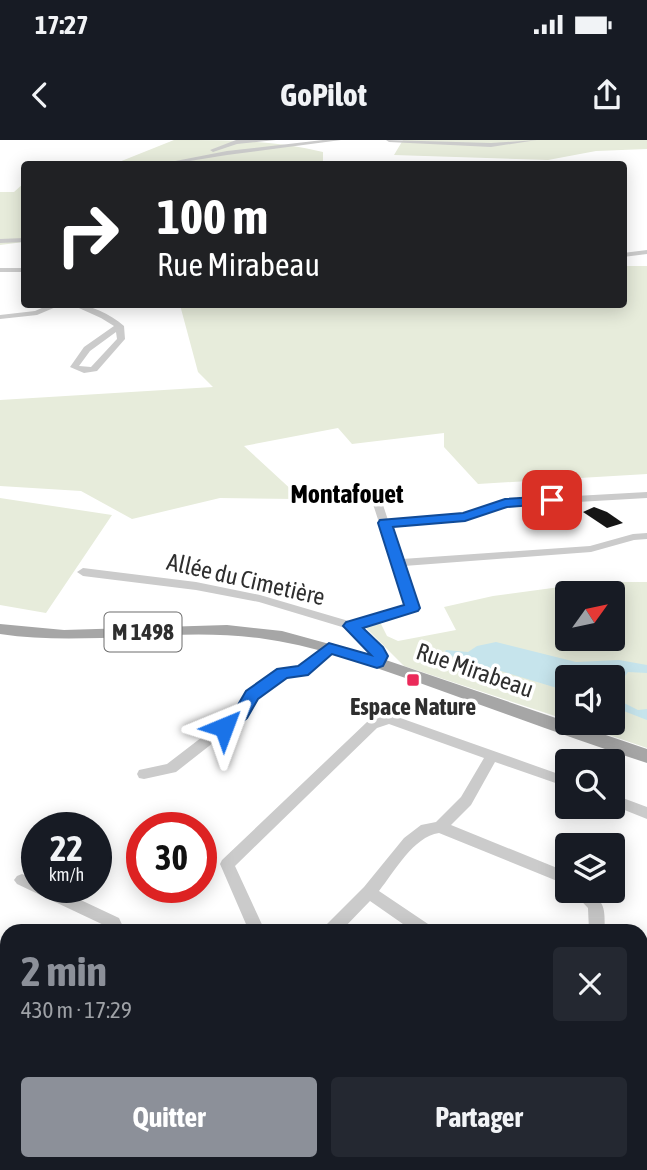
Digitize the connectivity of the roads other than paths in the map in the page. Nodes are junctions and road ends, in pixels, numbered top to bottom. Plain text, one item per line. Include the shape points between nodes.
1 (274, 140) edge
2 (338, 140) edge
3 (389, 140) edge
4 (534, 140) edge
5 (187, 160) junction
6 (181, 161) edge
7 (21, 240) edge
8 (0, 241) edge
9 (647, 251) edge
10 (627, 255) edge
11 (0, 270) edge
12 (21, 270) edge
13 (49, 308) edge
14 (84, 308) edge
15 (0, 317) edge
16 (120, 326) junction
17 (647, 495) edge
18 (377, 501) dead end
19 (385, 523) junction
20 (647, 536) edge
21 (398, 563) junction
22 (83, 572) dead end
23 (351, 626) junction
24 (0, 629) edge
25 (286, 637) joint
26 (329, 648) junction
27 (377, 662) junction
28 (492, 755) junction
29 (647, 756) edge
30 (144, 774) dead end
31 (555, 778) edge
32 (625, 804) edge
33 (647, 813) edge
34 (440, 827) junction
35 (555, 874) edge
36 (369, 892) junction
37 (71, 903) edge
38 (594, 903) edge
39 (114, 924) edge
40 (254, 924) edge
41 (338, 924) edge
42 (415, 924) edge
43 (597, 924) edge

1 - 5 street via 236,142
2 - 5 street
3 - 4 street via 491,145
5 - 6 street
7 - 8 street
9 - 10 street
11 - 12 street
13 - 15 street
14 - 16 street
16 - 16 street via 121,339 102,363 94,369 75,367 76,360
17 - 19 street via 505,503 465,517
18 - 19 street
19 - 21 street
20 - 21 street via 591,550
21 - 23 street via 412,608
22 - 23 street, Allée du Cimetière via 170,581 247,596
23 - 27 street, Allée du Cimetière via 377,651
24 - 25 main road, M 1498 via 63,636 213,630
25 - 26 main road, Rue Mirabeau / M 1498
26 - 27 main road, Rue Mirabeau / M 1498
26 - 30 street via 303,671 282,673 252,695 242,714 171,768
27 - 29 main road, Rue Mirabeau / M 1498
28 - 31 street
28 - 34 street via 466,801
28 - 40 street via 389,719 372,725 227,864
32 - 33 street
34 - 35 street
34 - 36 street via 426,829 409,842
36 - 41 street
36 - 42 street
37 - 39 street
38 - 43 street

